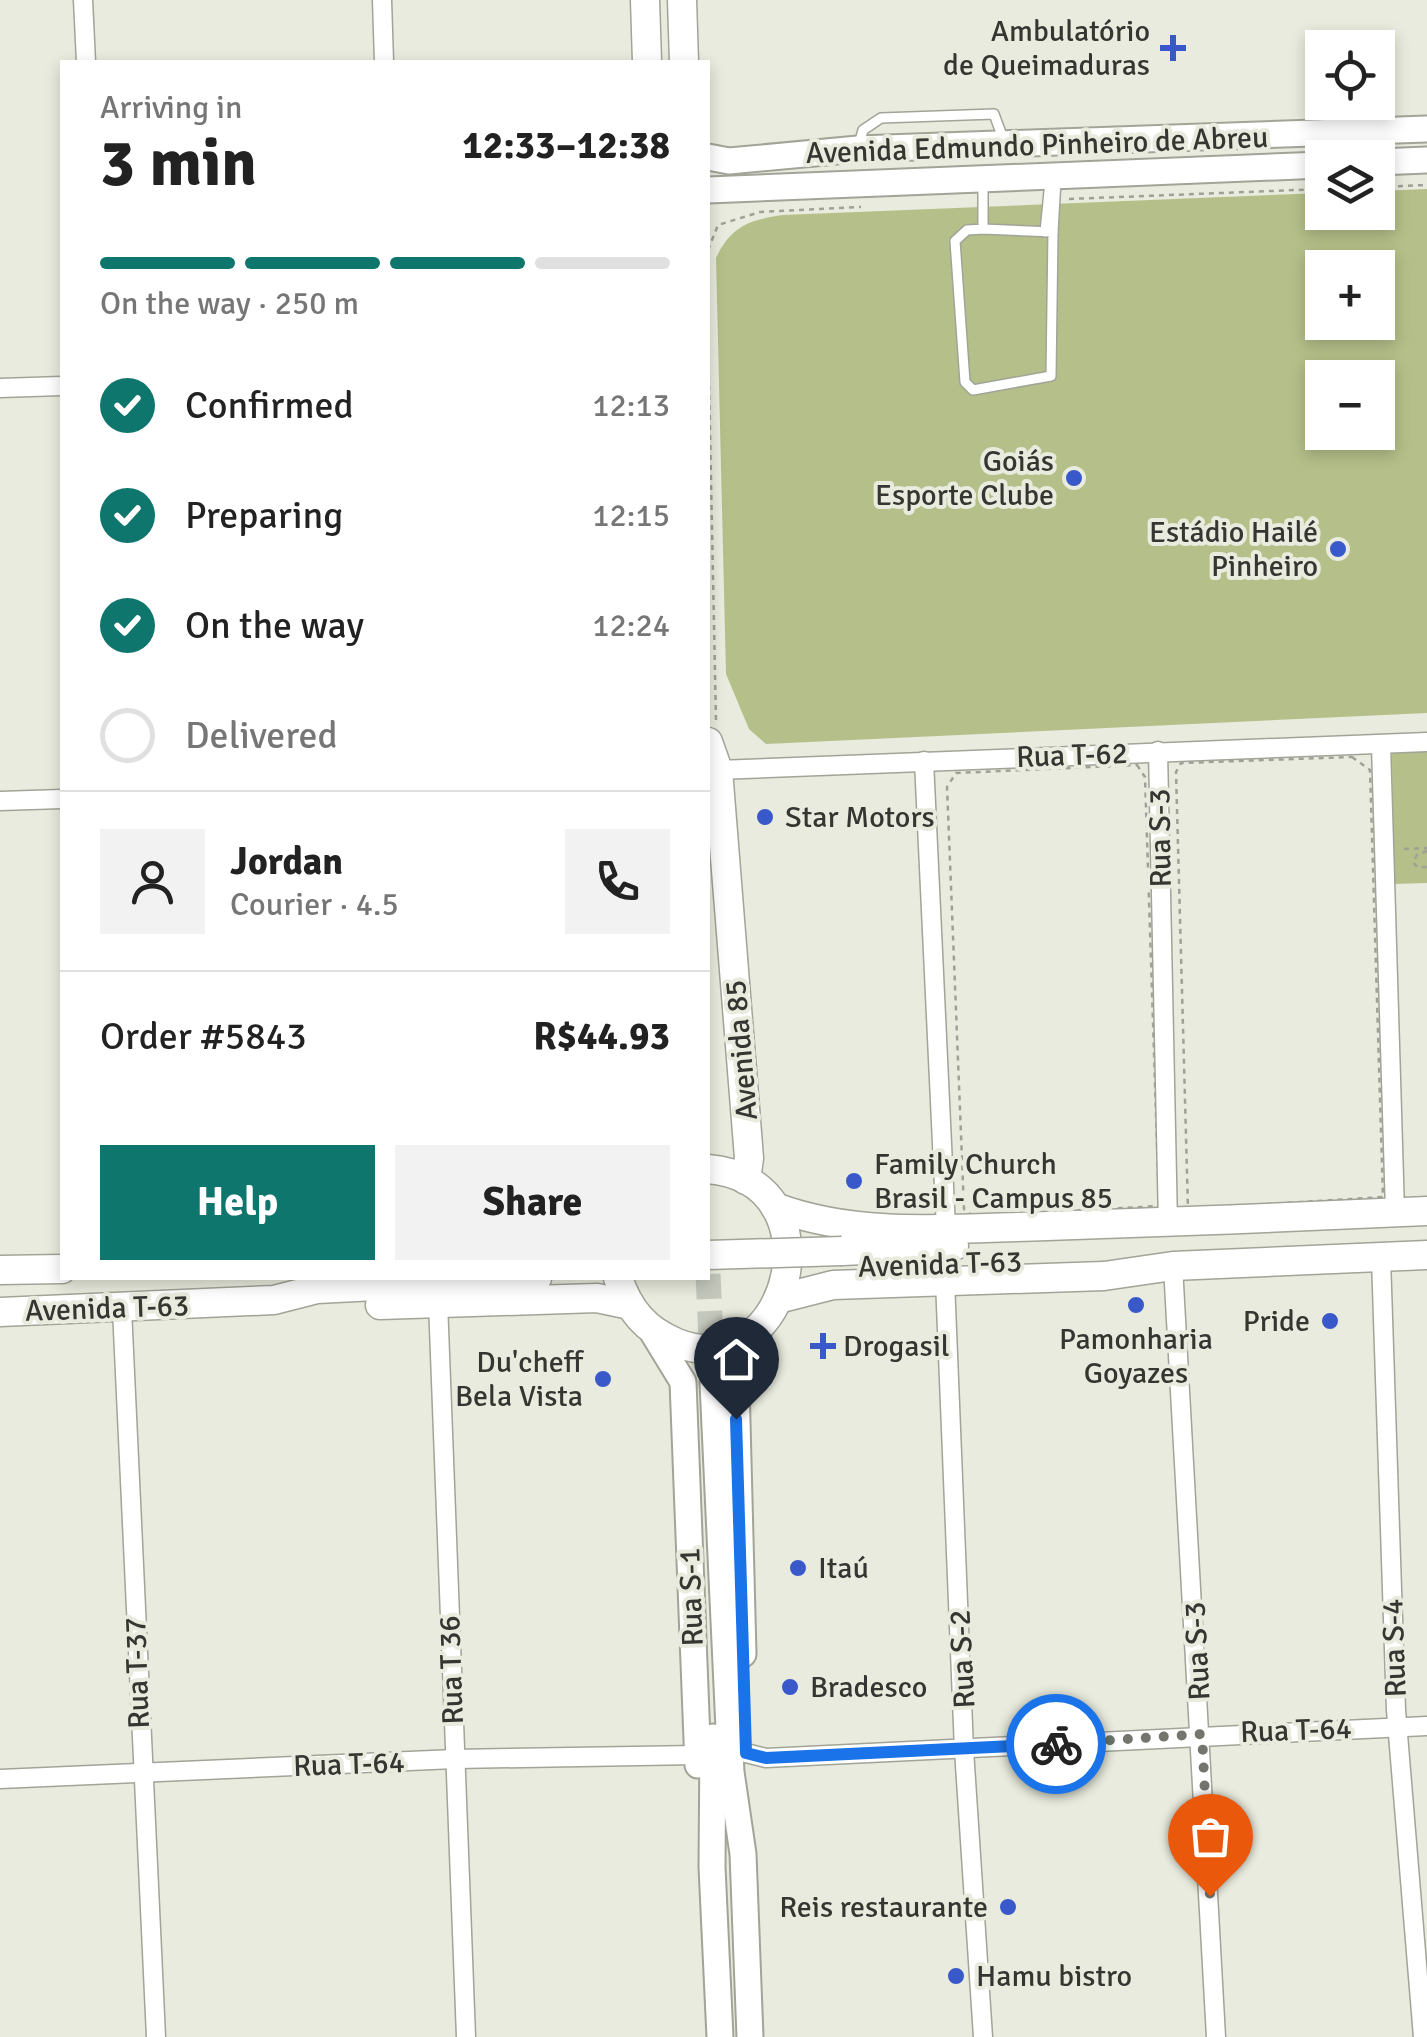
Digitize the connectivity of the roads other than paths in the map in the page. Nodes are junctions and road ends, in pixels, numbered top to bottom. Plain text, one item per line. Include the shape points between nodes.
1 (83, 0) edge
2 (382, 0) edge
3 (645, 0) edge
4 (682, 0) edge
5 (86, 60) edge
6 (384, 60) edge
7 (647, 60) edge
8 (684, 60) edge
9 (1427, 129) edge
10 (710, 157) edge
11 (1427, 160) edge
12 (1395, 161) edge
13 (1305, 166) edge
14 (983, 178) junction
15 (1054, 183) junction
16 (710, 190) edge
17 (983, 229) junction
18 (1049, 232) junction
19 (60, 386) edge
20 (0, 388) edge
21 (711, 730) edge
22 (1427, 742) edge
23 (1382, 745) junction
24 (1158, 751) junction
25 (924, 761) junction
26 (718, 770) junction
27 (60, 799) edge
28 (0, 801) edge
29 (710, 1170) edge
30 (746, 1180) junction
31 (776, 1208) junction
32 (1427, 1211) edge
33 (1396, 1212) junction
34 (1168, 1225) junction
35 (946, 1229) junction
36 (710, 1256) edge
37 (1427, 1256) edge
38 (1382, 1258) junction
39 (841, 1259) junction
40 (1173, 1266) junction
41 (60, 1269) edge
42 (0, 1270) edge
43 (710, 1271) edge
44 (495, 1280) edge
45 (619, 1280) edge
46 (944, 1281) junction
47 (778, 1299) junction
48 (274, 1300) junction
49 (438, 1302) junction
50 (630, 1305) junction
51 (122, 1309) junction
52 (0, 1312) edge
53 (761, 1326) junction
54 (653, 1334) junction
55 (1427, 1726) edge
56 (1398, 1727) junction
57 (1202, 1734) junction
58 (964, 1750) junction
59 (746, 1753) junction
60 (697, 1755) junction
61 (455, 1760) junction
62 (141, 1772) junction
63 (0, 1779) edge
64 (743, 1854) junction
65 (712, 1867) junction
66 (156, 2037) edge
67 (466, 2037) edge
68 (720, 2037) edge
69 (750, 2037) edge
70 (983, 2037) edge
71 (1216, 2037) edge
72 (1424, 2037) edge

1 - 5 street
2 - 6 street
3 - 7 main road
4 - 8 main road
9 - 10 main road, Avenida Edmundo Pinheiro de Abreu
11 - 12 main road
13 - 15 main road, Avenida Edmundo Pinheiro de Abreu
14 - 15 main road, Avenida Edmundo Pinheiro de Abreu
14 - 16 main road, Avenida Edmundo Pinheiro de Abreu
14 - 17 lane
15 - 18 lane
15 - 18 lane
17 - 18 lane
17 - 18 lane via 967,230 955,241 965,382 973,390 1052,376
19 - 20 street
21 - 26 main road, Avenida 85
22 - 23 street, Rua T-62
23 - 24 street, Rua T-62
23 - 33 street
24 - 25 street, Rua T-62
24 - 34 street, Rua S-3
25 - 26 street, Rua T-62
25 - 35 street
26 - 30 main road, Avenida 85 via 750,1158
27 - 28 street
29 - 30 main road
30 - 31 main road
31 - 35 main road, Avenida T-63 via 834,1226
31 - 47 main road via 790,1260
32 - 33 main road, Avenida T-63
33 - 34 main road, Avenida T-63
34 - 35 main road, Avenida T-63
34 - 39 main road, Avenida T-63 via 1119,1238
36 - 39 main road, Avenida T-63, bridge
37 - 38 main road, Avenida T-63
38 - 40 main road, Avenida T-63
38 - 56 street, Rua S-4
39 - 40 main road, Avenida T-63 via 1104,1259
39 - 43 main road, Avenida T-63
40 - 46 main road, Avenida T-63 via 1104,1276
40 - 57 street, Rua S-3
41 - 42 main road, Avenida T-63
44 - 48 main road, Avenida T-63 via 317,1289
45 - 50 main road
46 - 47 main road, Avenida T-63 via 833,1285
46 - 58 street, Rua S-2
47 - 53 main road
48 - 49 main road, Avenida T-63 via 325,1306
48 - 51 main road, Avenida T-63
49 - 50 main road, Avenida T-63 via 597,1298
49 - 61 street, Rua T 36
50 - 54 main road
51 - 52 main road, Avenida T-63
51 - 62 street, Rua T-37
53 - 54 main road via 728,1349 691,1348
53 - 59 main road, Rua S-1 via 736,1383
54 - 60 main road, Rua S-1 via 682,1382
55 - 56 street, Rua T-64
56 - 57 street, Rua T-64
56 - 72 street, Rua S-4
57 - 58 street, Rua T-64
57 - 71 street, Rua S-3
58 - 59 street, Rua T-64 via 766,1758
58 - 70 street, Rua S-2
59 - 64 main road, Rua S-1
60 - 61 street, Rua T-64
60 - 65 main road, Rua S-1
61 - 62 street, Rua T-64
61 - 67 street, Rua T 36
62 - 63 street, Rua T-64
62 - 66 street, Rua T-37
64 - 65 main road, Rua S-1 via 731,1772 706,1383
64 - 69 main road, Rua S-1
65 - 68 main road, Rua S-1

